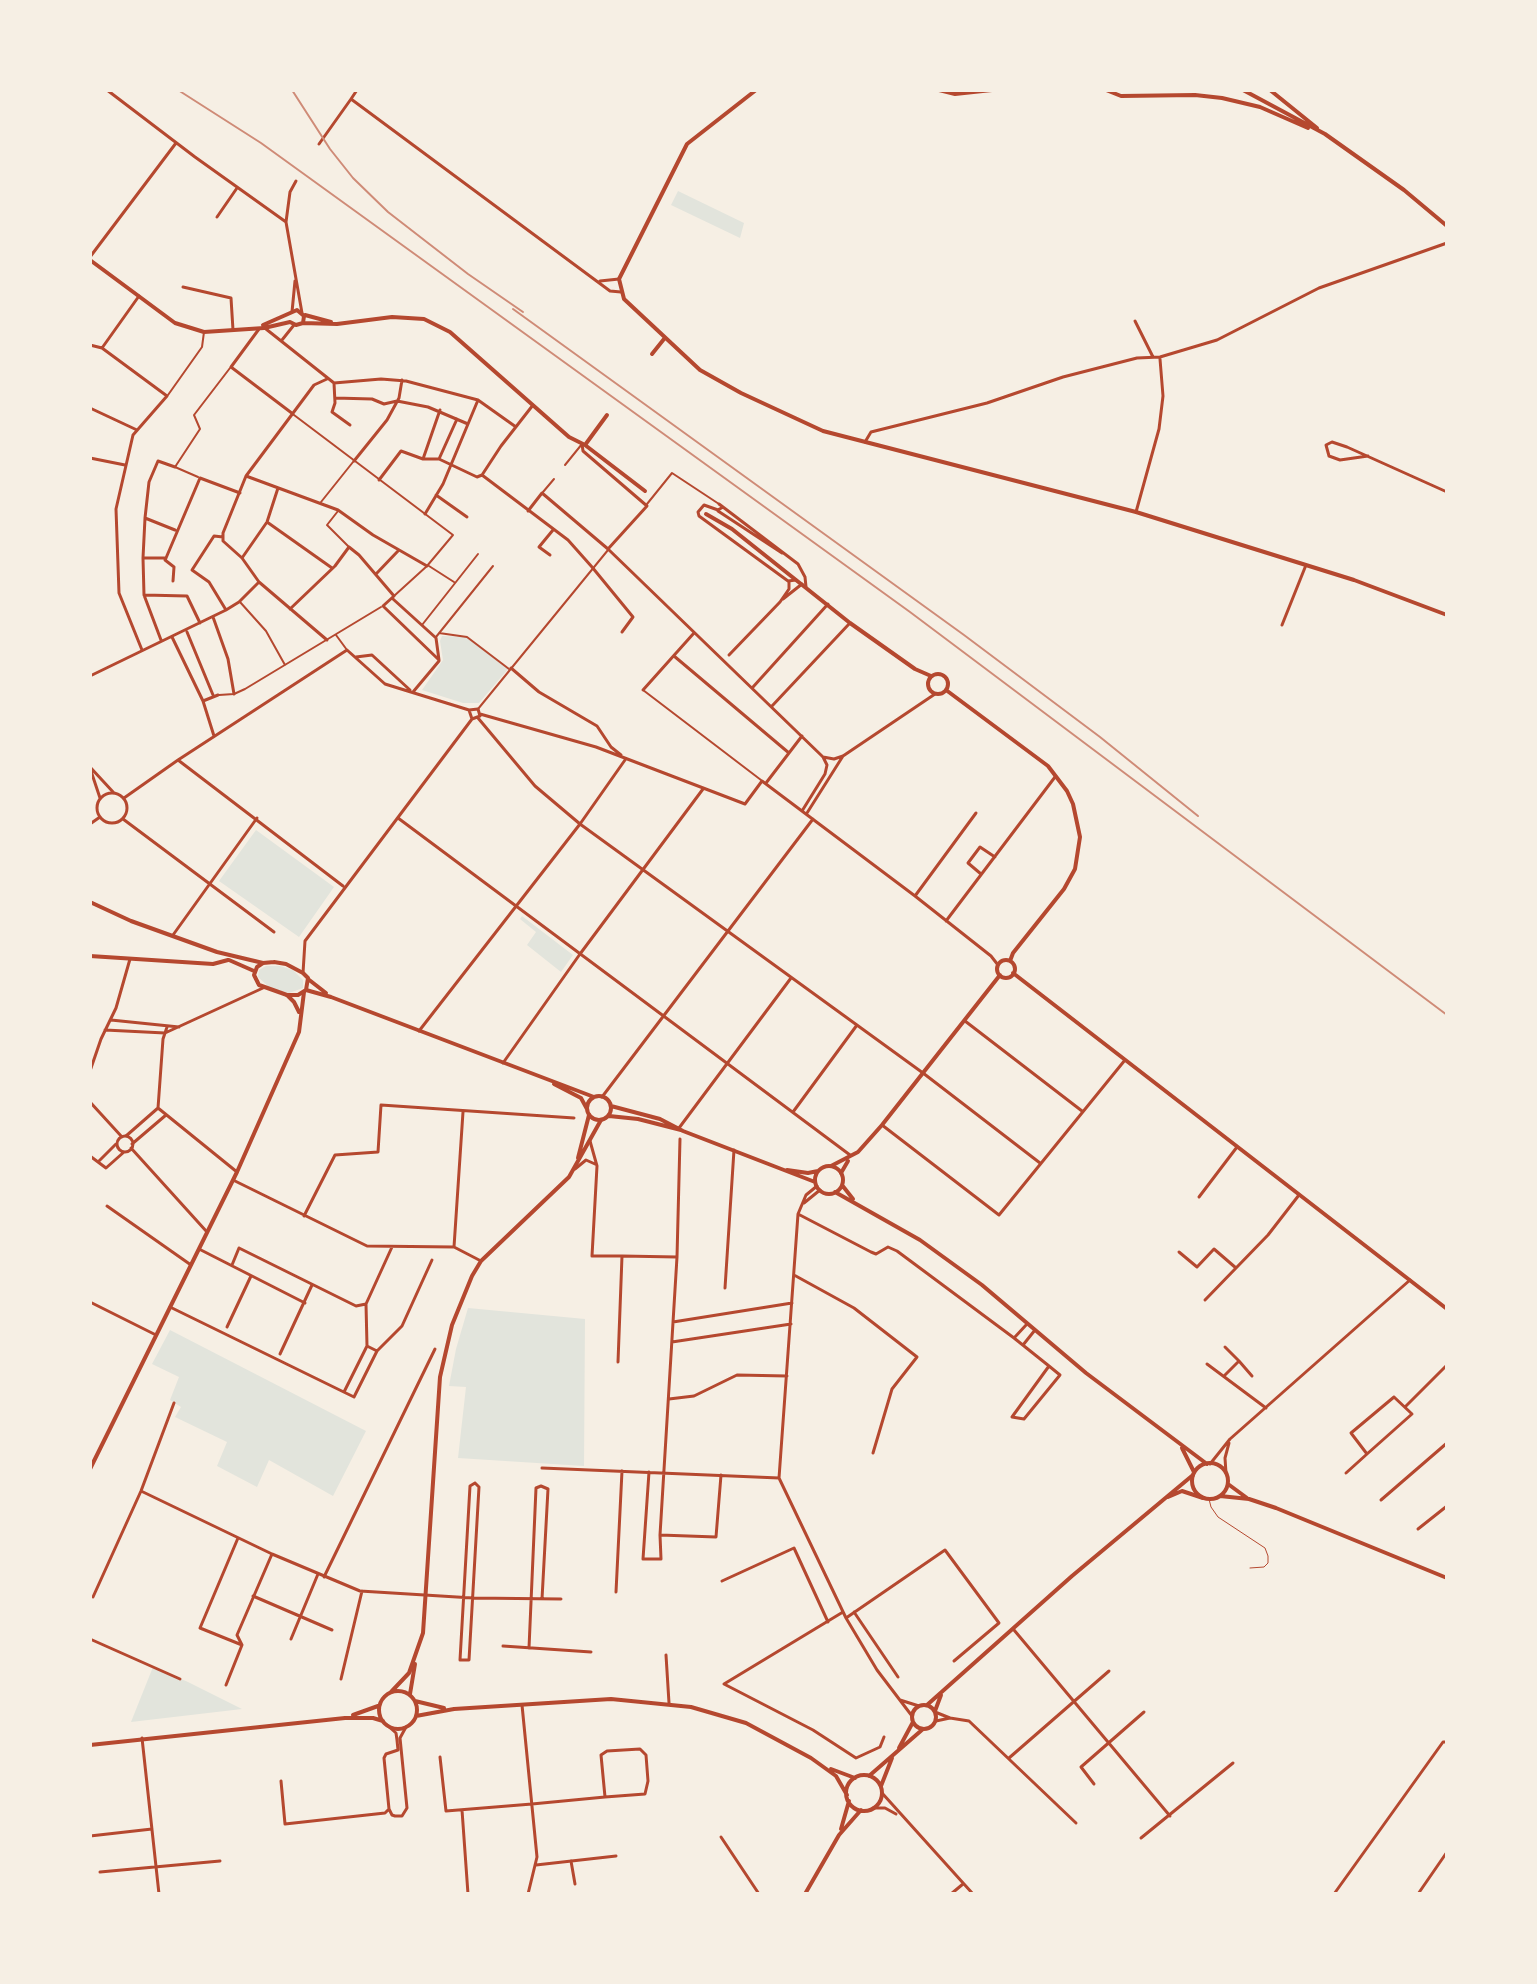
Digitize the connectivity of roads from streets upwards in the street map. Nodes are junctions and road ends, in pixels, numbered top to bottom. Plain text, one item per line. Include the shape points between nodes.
1 (107, 90) edge
2 (357, 90) edge
3 (756, 90) edge
4 (939, 90) edge
5 (992, 90) edge
6 (1106, 90) edge
7 (1243, 90) edge
8 (1270, 90) edge
9 (351, 99) junction
10 (1325, 134) junction
11 (176, 143) junction
12 (319, 144) dead end
13 (296, 181) dead end
14 (237, 188) junction
15 (217, 217) dead end
16 (286, 222) junction
17 (1447, 226) edge
18 (1447, 243) edge
19 (90, 258) edge
20 (295, 277) junction
21 (619, 279) junction
22 (597, 280) junction
23 (183, 287) dead end
24 (621, 292) junction
25 (139, 296) junction
26 (292, 312) junction
27 (303, 314) junction
28 (1135, 321) dead end
29 (292, 323) junction
30 (303, 323) junction
31 (337, 324) junction
32 (261, 328) junction
33 (233, 330) junction
34 (204, 332) junction
35 (664, 339) junction
36 (281, 341) junction
37 (90, 345) edge
38 (102, 348) junction
39 (652, 354) dead end
40 (1153, 357) junction
41 (1160, 357) junction
42 (231, 367) junction
43 (327, 379) junction
44 (402, 380) junction
45 (334, 383) junction
46 (167, 396) junction
47 (335, 398) junction
48 (478, 400) junction
49 (397, 401) junction
50 (533, 405) junction
51 (90, 408) edge
52 (440, 410) junction
53 (293, 414) junction
54 (607, 415) dead end
55 (458, 418) junction
56 (468, 424) junction
57 (350, 425) dead end
58 (516, 427) junction
59 (137, 430) junction
60 (865, 443) junction
61 (584, 444) junction
62 (1368, 456) junction
63 (90, 458) edge
64 (423, 459) junction
65 (439, 459) junction
66 (354, 461) junction
67 (125, 465) junction
68 (451, 465) junction
69 (565, 465) dead end
70 (175, 467) junction
71 (482, 475) junction
72 (246, 476) junction
73 (200, 478) junction
74 (554, 479) dead end
75 (379, 480) junction
76 (278, 488) junction
77 (645, 491) dead end
78 (1447, 492) edge
79 (240, 493) junction
80 (542, 493) junction
81 (436, 495) junction
82 (321, 502) junction
83 (647, 506) junction
84 (720, 507) junction
85 (338, 510) junction
86 (528, 511) junction
87 (1136, 512) junction
88 (425, 514) junction
89 (706, 514) dead end
90 (467, 517) dead end
91 (145, 518) junction
92 (267, 522) junction
93 (176, 530) junction
94 (553, 530) junction
95 (223, 537) junction
96 (349, 547) junction
97 (608, 549) junction
98 (398, 551) junction
99 (478, 554) dead end
100 (550, 555) dead end
101 (143, 558) junction
102 (166, 558) junction
103 (242, 558) junction
104 (1306, 565) junction
105 (427, 566) junction
106 (493, 566) dead end
107 (592, 567) junction
108 (332, 568) junction
109 (376, 574) junction
110 (798, 580) junction
111 (173, 581) dead end
112 (789, 581) junction
113 (259, 582) junction
114 (455, 582) junction
115 (805, 585) junction
116 (144, 595) junction
117 (393, 597) junction
118 (239, 602) junction
119 (780, 602) junction
120 (828, 604) junction
121 (383, 606) junction
122 (290, 609) junction
123 (226, 610) junction
124 (1447, 615) edge
125 (213, 617) junction
126 (850, 623) junction
127 (200, 624) junction
128 (1282, 625) dead end
129 (421, 626) junction
130 (186, 630) junction
131 (622, 632) dead end
132 (695, 632) junction
133 (439, 633) junction
134 (336, 634) junction
135 (172, 637) junction
136 (436, 638) junction
137 (161, 640) junction
138 (327, 640) junction
139 (142, 650) junction
140 (347, 650) junction
141 (729, 655) dead end
142 (674, 656) junction
143 (356, 657) junction
144 (439, 660) junction
145 (285, 665) junction
146 (510, 669) junction
147 (90, 676) edge
148 (931, 676) junction
149 (753, 687) junction
150 (643, 690) joint
151 (946, 690) junction
152 (413, 692) junction
153 (234, 694) junction
154 (935, 694) junction
155 (215, 695) junction
156 (203, 701) junction
157 (772, 706) junction
158 (469, 710) junction
159 (479, 714) junction
160 (472, 719) junction
161 (214, 736) junction
162 (802, 736) junction
163 (604, 737) junction
164 (596, 747) junction
165 (789, 753) junction
166 (843, 756) junction
167 (823, 757) junction
168 (626, 759) junction
169 (178, 760) junction
170 (90, 767) edge
171 (1057, 776) junction
172 (764, 782) junction
173 (703, 789) junction
174 (114, 793) junction
175 (100, 798) junction
176 (124, 798) junction
177 (802, 811) junction
178 (976, 813) dead end
179 (807, 815) junction
180 (100, 817) junction
181 (257, 818) junction
182 (398, 818) junction
183 (123, 819) junction
184 (813, 819) junction
185 (90, 824) edge
186 (580, 824) junction
187 (995, 857) junction
188 (643, 871) junction
189 (982, 874) junction
190 (208, 883) junction
191 (344, 887) junction
192 (915, 896) junction
193 (90, 902) edge
194 (516, 906) junction
195 (946, 921) junction
196 (274, 932) dead end
197 (727, 933) junction
198 (173, 936) junction
199 (217, 952) junction
200 (580, 954) junction
201 (90, 956) edge
202 (130, 959) junction
203 (228, 960) junction
204 (1010, 961) junction
205 (263, 963) junction
206 (998, 965) junction
207 (255, 971) junction
208 (303, 973) junction
209 (1013, 973) junction
210 (1000, 975) junction
211 (308, 978) junction
212 (791, 978) junction
213 (263, 988) junction
214 (305, 991) junction
215 (287, 995) junction
216 (331, 997) junction
217 (299, 1015) junction
218 (664, 1017) junction
219 (111, 1020) junction
220 (965, 1021) junction
221 (857, 1025) junction
222 (183, 1026) junction
223 (167, 1027) junction
224 (105, 1030) junction
225 (419, 1031) junction
226 (165, 1033) junction
227 (1125, 1060) junction
228 (503, 1063) junction
229 (726, 1063) junction
230 (90, 1071) edge
231 (923, 1073) junction
232 (545, 1079) junction
233 (594, 1097) junction
234 (602, 1097) junction
235 (90, 1102) edge
236 (611, 1106) junction
237 (158, 1108) junction
238 (1082, 1111) junction
239 (463, 1112) junction
240 (793, 1112) junction
241 (588, 1113) junction
242 (166, 1115) junction
243 (609, 1116) junction
244 (574, 1118) dead end
245 (601, 1120) junction
246 (882, 1125) junction
247 (681, 1129) junction
248 (124, 1137) junction
249 (680, 1139) dead end
250 (590, 1140) junction
251 (117, 1143) junction
252 (132, 1146) junction
253 (1237, 1147) junction
254 (734, 1150) junction
255 (124, 1151) junction
256 (90, 1156) edge
257 (852, 1156) junction
258 (99, 1161) junction
259 (1040, 1163) junction
260 (597, 1166) junction
261 (831, 1166) junction
262 (576, 1167) junction
263 (785, 1170) junction
264 (819, 1170) junction
265 (237, 1172) junction
266 (841, 1173) junction
267 (233, 1180) junction
268 (842, 1185) junction
269 (817, 1186) junction
270 (835, 1192) junction
271 (1299, 1195) junction
272 (1199, 1197) dead end
273 (857, 1204) junction
274 (107, 1206) dead end
275 (798, 1214) junction
276 (304, 1216) junction
277 (207, 1232) junction
278 (392, 1247) junction
279 (454, 1247) junction
280 (199, 1249) junction
281 (1179, 1252) dead end
282 (622, 1256) junction
283 (677, 1257) junction
284 (432, 1260) dead end
285 (481, 1261) junction
286 (191, 1265) junction
287 (232, 1265) junction
288 (1236, 1268) junction
289 (251, 1275) junction
290 (794, 1275) junction
291 (1410, 1280) junction
292 (312, 1285) junction
293 (725, 1288) dead end
294 (1205, 1300) dead end
295 (90, 1302) edge
296 (305, 1303) junction
297 (792, 1303) junction
298 (366, 1304) junction
299 (170, 1307) junction
300 (1447, 1309) edge
301 (673, 1322) junction
302 (791, 1324) junction
303 (1027, 1324) junction
304 (227, 1327) dead end
305 (1035, 1330) junction
306 (156, 1335) junction
307 (1014, 1338) junction
308 (672, 1342) junction
309 (1023, 1345) junction
310 (367, 1346) junction
311 (1225, 1347) dead end
312 (435, 1349) dead end
313 (377, 1351) junction
314 (280, 1354) dead end
315 (1239, 1361) junction
316 (618, 1362) dead end
317 (1207, 1364) dead end
318 (1447, 1365) edge
319 (1049, 1366) junction
320 (787, 1376) junction
321 (1224, 1376) junction
322 (1252, 1376) dead end
323 (344, 1392) junction
324 (669, 1399) junction
325 (174, 1403) dead end
326 (1405, 1407) junction
327 (1266, 1408) junction
328 (1230, 1439) junction
329 (1447, 1443) edge
330 (1181, 1446) junction
331 (873, 1453) dead end
332 (1367, 1454) junction
333 (1208, 1464) junction
334 (542, 1468) dead end
335 (90, 1469) edge
336 (622, 1471) junction
337 (649, 1472) junction
338 (664, 1473) junction
339 (1226, 1473) junction
340 (1346, 1473) dead end
341 (1193, 1474) junction
342 (721, 1475) junction
343 (779, 1478) junction
344 (1228, 1484) junction
345 (141, 1491) junction
346 (1220, 1496) junction
347 (1206, 1499) junction
348 (1249, 1499) junction
349 (1163, 1500) junction
350 (1381, 1500) dead end
351 (1447, 1506) edge
352 (1418, 1529) dead end
353 (660, 1535) junction
354 (238, 1538) junction
355 (272, 1554) junction
356 (318, 1574) junction
357 (324, 1577) junction
358 (1447, 1578) edge
359 (722, 1581) dead end
360 (362, 1591) junction
361 (616, 1592) dead end
362 (426, 1595) junction
363 (253, 1596) junction
364 (93, 1597) dead end
365 (463, 1597) junction
366 (473, 1598) junction
367 (533, 1599) junction
368 (542, 1599) junction
369 (561, 1599) dead end
370 (843, 1612) junction
371 (854, 1612) junction
372 (300, 1616) junction
373 (846, 1618) junction
374 (828, 1622) junction
375 (332, 1630) dead end
376 (1014, 1630) junction
377 (90, 1639) edge
378 (291, 1639) dead end
379 (242, 1645) junction
380 (503, 1646) dead end
381 (529, 1648) junction
382 (591, 1652) dead end
383 (666, 1655) dead end
384 (416, 1657) junction
385 (954, 1661) dead end
386 (1109, 1671) dead end
387 (898, 1677) dead end
388 (180, 1679) dead end
389 (341, 1679) dead end
390 (226, 1685) dead end
391 (391, 1692) junction
392 (941, 1693) junction
393 (410, 1696) junction
394 (897, 1698) junction
395 (415, 1701) junction
396 (1073, 1701) junction
397 (669, 1703) junction
398 (380, 1704) junction
399 (522, 1705) junction
400 (927, 1705) junction
401 (919, 1706) junction
402 (454, 1709) junction
403 (935, 1712) junction
404 (1144, 1712) dead end
405 (416, 1716) junction
406 (345, 1718) junction
407 (950, 1718) junction
408 (912, 1719) junction
409 (936, 1721) junction
410 (385, 1723) junction
411 (406, 1727) junction
412 (923, 1729) junction
413 (884, 1737) dead end
414 (142, 1738) junction
415 (1108, 1742) junction
416 (1447, 1742) edge
417 (90, 1745) edge
418 (894, 1755) junction
419 (440, 1757) dead end
420 (1009, 1758) junction
421 (1233, 1763) dead end
422 (825, 1767) junction
423 (869, 1776) junction
424 (855, 1778) junction
425 (281, 1781) dead end
426 (1094, 1784) dead end
427 (881, 1786) junction
428 (882, 1793) junction
429 (605, 1797) junction
430 (848, 1798) junction
431 (532, 1804) junction
432 (873, 1808) junction
433 (462, 1810) junction
434 (861, 1810) junction
435 (387, 1811) junction
436 (1170, 1816) junction
437 (902, 1818) junction
438 (1076, 1823) dead end
439 (152, 1829) junction
440 (839, 1835) junction
441 (90, 1836) edge
442 (721, 1837) dead end
443 (1141, 1838) dead end
444 (1447, 1852) edge
445 (616, 1856) dead end
446 (220, 1861) dead end
447 (571, 1861) junction
448 (536, 1865) junction
449 (156, 1867) junction
450 (100, 1872) dead end
451 (575, 1884) dead end
452 (964, 1884) junction
453 (159, 1894) edge
454 (468, 1894) edge
455 (528, 1894) edge
456 (759, 1894) edge
457 (805, 1894) edge
458 (951, 1894) edge
459 (973, 1894) edge
460 (1334, 1894) edge
461 (1418, 1894) edge

1 - 11 street
2 - 9 street
3 - 21 street via 687,144
4 - 5 street
6 - 10 street via 1121,96 1222,98 1260,107
7 - 10 street
8 - 10 street
9 - 12 street
9 - 22 street
10 - 17 street
11 - 14 street
11 - 19 street
13 - 16 street
14 - 15 street
14 - 16 street
16 - 20 street
18 - 41 street via 1319,288 1217,340
19 - 25 street
20 - 26 street
20 - 27 street
21 - 22 street
21 - 24 street
22 - 24 street via 610,291
23 - 33 street via 231,298
24 - 35 street
25 - 34 street via 175,323
25 - 38 street
26 - 27 street
26 - 29 street
26 - 32 street
27 - 30 street
27 - 31 street
28 - 40 street
29 - 30 street
29 - 32 street
29 - 36 street
30 - 31 street
31 - 50 street via 424,319 450,332
32 - 33 street
32 - 36 street
32 - 42 street
33 - 34 street
34 - 46 street via 202,347
35 - 39 street
35 - 60 street via 710,377 810,425
36 - 43 street
37 - 38 street
38 - 46 street
40 - 41 street
40 - 60 street via 871,432
41 - 87 street via 1159,429
42 - 53 street
42 - 70 street via 194,415 200,429
43 - 45 street
43 - 53 street via 314,385
44 - 45 street
44 - 48 street
44 - 49 street
45 - 47 street
46 - 59 street
47 - 49 street
47 - 57 street via 332,412
48 - 56 street
48 - 58 street
49 - 52 street
49 - 66 street
50 - 58 street
50 - 61 street
51 - 59 street
52 - 55 street
52 - 64 street
53 - 66 street
53 - 72 street
54 - 61 street
55 - 56 street
55 - 65 street
56 - 68 street
58 - 71 street
59 - 67 street
60 - 87 street
61 - 69 street
61 - 77 street
61 - 83 street via 583,451
62 - 62 street via 1332,442 1326,445 1329,456 1340,460
62 - 78 street
63 - 67 street
64 - 65 street
64 - 75 street via 401,451
65 - 68 street
66 - 75 street
66 - 82 street
67 - 139 street via 115,523 119,593
68 - 71 street
68 - 81 street
70 - 73 street
70 - 91 street via 158,461 149,482
71 - 86 street
72 - 76 street
72 - 79 street
73 - 79 street
73 - 93 street
74 - 80 street
75 - 88 street
76 - 82 street
76 - 92 street
79 - 95 street
80 - 86 street
80 - 97 street
81 - 88 street
81 - 90 street
82 - 85 street
83 - 84 street via 672,473
83 - 97 street
84 - 112 street via 704,505 699,516
84 - 115 street via 798,564
85 - 96 street via 327,525
85 - 98 street
86 - 94 street
87 - 104 street
88 - 105 street via 453,535
89 - 110 street
91 - 93 street
91 - 101 street
92 - 103 street
92 - 108 street
93 - 102 street
94 - 100 street via 539,547
94 - 107 street
95 - 103 street
95 - 123 street via 214,536 192,570 209,582
96 - 108 street
96 - 109 street
97 - 107 street
97 - 132 street
98 - 105 street
98 - 109 street
99 - 114 street
101 - 102 street
101 - 116 street
102 - 111 street via 174,567
103 - 113 street
104 - 124 street
104 - 128 street
105 - 114 street
105 - 117 street
106 - 133 street
107 - 131 street via 633,617
107 - 146 street
108 - 122 street
109 - 117 street
110 - 112 street
110 - 115 street
112 - 119 street
113 - 118 street
113 - 122 street
114 - 129 street
115 - 119 street
115 - 120 street
116 - 127 street via 187,596
116 - 137 street
117 - 121 street
117 - 129 street
118 - 123 street
118 - 145 street via 266,631
119 - 141 street
120 - 126 street
120 - 149 street
121 - 134 street
121 - 144 street
122 - 138 street
123 - 125 street
125 - 127 street
125 - 153 street
126 - 148 street
126 - 157 street
127 - 130 street
129 - 136 street
130 - 135 street
130 - 155 street
132 - 142 street
132 - 149 street
133 - 136 street
133 - 146 street via 467,637
134 - 138 street
134 - 140 street
135 - 137 street
135 - 156 street
136 - 144 street
137 - 139 street
138 - 145 street
139 - 147 street
140 - 143 street
140 - 161 street
142 - 150 street
142 - 165 street
143 - 152 street via 385,684
143 - 152 street via 372,655
144 - 152 street
145 - 153 street
146 - 159 street
146 - 163 street via 597,726
148 - 151 street via 944,675
148 - 154 street via 927,684
149 - 157 street
150 - 172 street
151 - 154 street
151 - 171 street
152 - 158 street
153 - 155 street
154 - 166 street
155 - 156 street
156 - 161 street
157 - 162 street
158 - 159 street
158 - 160 street
159 - 160 street
159 - 164 street
159 - 186 street via 535,786
160 - 182 street
161 - 169 street
162 - 165 street
162 - 167 street
163 - 164 street
163 - 168 street
164 - 168 street
165 - 172 street
166 - 167 street
166 - 179 street
167 - 177 street via 825,774
168 - 173 street
168 - 186 street
169 - 176 street
169 - 181 street
170 - 174 street
170 - 175 street
171 - 187 street
171 - 204 street via 1073,804 1078,858 1064,889
172 - 173 street via 745,804
172 - 177 street
173 - 188 street
174 - 175 street
174 - 176 street
175 - 180 street
176 - 183 street
177 - 179 street
178 - 192 street
179 - 184 street
180 - 183 street via 110,823
180 - 185 street
181 - 190 street
181 - 191 street
182 - 191 street
182 - 194 street
183 - 190 street
184 - 192 street
184 - 197 street
186 - 188 street
186 - 194 street
187 - 189 street
187 - 189 street via 980,847 968,863
188 - 197 street
188 - 200 street
189 - 195 street
190 - 196 street
190 - 198 street
191 - 208 street via 305,941
192 - 195 street
193 - 198 street
194 - 200 street
194 - 225 street
195 - 206 street
197 - 212 street
197 - 218 street
198 - 199 street
199 - 203 street
199 - 205 street
200 - 218 street
200 - 228 street
201 - 202 street
202 - 203 street via 213,964
202 - 219 street
203 - 207 street
204 - 206 street
204 - 209 street
205 - 207 street
205 - 208 street via 286,964
206 - 210 street
207 - 213 street
208 - 211 street
209 - 210 street
209 - 227 street
210 - 220 street
211 - 214 street
211 - 216 street
212 - 221 street
212 - 229 street
213 - 215 street
213 - 222 street
214 - 215 street
214 - 216 street
214 - 217 street
215 - 217 street
216 - 225 street
217 - 265 street via 299,1032
218 - 229 street
218 - 234 street
219 - 223 street
219 - 224 street
220 - 231 street
220 - 238 street
221 - 231 street
221 - 240 street
222 - 223 street
222 - 226 street
223 - 226 street
224 - 226 street
224 - 230 street
225 - 228 street
226 - 237 street
227 - 238 street
227 - 253 street
228 - 232 street
229 - 240 street
229 - 247 street
231 - 246 street
231 - 259 street
232 - 233 street
232 - 241 street via 581,1098
233 - 234 street
233 - 241 street
234 - 236 street
235 - 248 street
236 - 243 street
236 - 247 street
237 - 242 street
237 - 248 street
238 - 259 street
239 - 244 street
239 - 276 street via 381,1105 378,1152 335,1155
239 - 279 street
240 - 257 street
241 - 245 street
241 - 262 street
242 - 252 street
242 - 265 street
243 - 245 street
243 - 247 street
245 - 250 street
246 - 257 street
246 - 259 street via 999,1215
247 - 254 street
248 - 251 street
248 - 252 street
249 - 283 street
250 - 260 street
250 - 262 street
251 - 255 street
251 - 258 street
252 - 255 street
252 - 277 street
253 - 271 street
253 - 272 street
254 - 263 street
254 - 293 street
255 - 258 street via 106,1168
256 - 258 street
257 - 261 street
257 - 266 street
260 - 262 street via 588,1159
260 - 282 street via 592,1256
261 - 264 street
261 - 266 street
262 - 285 street
263 - 264 street
263 - 269 street
264 - 269 street
265 - 267 street
266 - 268 street
267 - 276 street
267 - 277 street
268 - 270 street
268 - 273 street
269 - 270 street
269 - 275 street via 806,1195
270 - 273 street
271 - 288 street
271 - 291 street
273 - 303 street via 920,1240
274 - 286 street
275 - 290 street
275 - 307 street via 876,1254 888,1247 897,1251
276 - 278 street via 357,1243
277 - 280 street
278 - 279 street
278 - 298 street
279 - 285 street
280 - 286 street
280 - 287 street
281 - 288 street via 1197,1267 1214,1249
282 - 283 street
282 - 316 street
283 - 301 street
284 - 313 street via 402,1326
285 - 362 street via 443,1356
286 - 299 street
287 - 289 street
287 - 292 street via 239,1248
288 - 294 street
289 - 296 street
289 - 304 street
290 - 297 street
290 - 331 street via 854,1308 917,1357 892,1389
291 - 300 street
291 - 327 street
292 - 296 street
292 - 298 street via 356,1306
295 - 306 street
296 - 314 street
297 - 301 street
297 - 302 street
298 - 310 street
299 - 306 street
299 - 323 street
301 - 308 street
302 - 308 street
302 - 320 street
303 - 305 street
303 - 307 street
305 - 309 street
305 - 330 street
306 - 335 street
307 - 309 street
308 - 324 street
309 - 319 street
310 - 313 street
310 - 323 street
311 - 315 street
312 - 357 street
313 - 323 street via 354,1397
315 - 321 street
315 - 322 street
317 - 321 street
318 - 326 street
319 - 319 street via 1060,1375 1024,1419 1012,1417
320 - 324 street via 737,1375 694,1396
320 - 343 street
321 - 327 street
324 - 338 street
325 - 345 street
326 - 332 street via 1412,1414
326 - 332 street via 1394,1397 1351,1433
327 - 328 street
328 - 333 street
328 - 339 street
329 - 350 street
330 - 333 street
330 - 341 street
332 - 340 street
333 - 339 street
333 - 341 street
334 - 336 street
336 - 337 street
336 - 361 street
337 - 338 street
337 - 353 street via 643,1559 661,1559
338 - 342 street
338 - 353 street
339 - 344 street
341 - 347 street via 1195,1491
341 - 349 street
342 - 343 street
342 - 353 street via 716,1537
343 - 370 street
344 - 346 street
344 - 348 street
345 - 354 street
345 - 364 street
346 - 347 street
346 - 348 street
347 - 349 street via 1182,1491
348 - 358 street
349 - 376 street
351 - 352 street
354 - 355 street
354 - 379 street via 200,1628
355 - 356 street
355 - 363 street
356 - 357 street
356 - 372 street
357 - 360 street
359 - 374 street via 794,1548
360 - 362 street
360 - 389 street
362 - 365 street
362 - 384 street
363 - 372 street
363 - 379 street via 237,1635
365 - 366 street
365 - 366 street via 460,1660 469,1660
365 - 366 street via 470,1486 475,1483 479,1487
366 - 367 street
367 - 368 street
367 - 368 street via 536,1488 541,1486 548,1489
367 - 381 street
368 - 369 street
370 - 373 street
370 - 374 street
371 - 373 street
371 - 385 street via 945,1550 999,1623
371 - 387 street
372 - 375 street
372 - 378 street
373 - 394 street
374 - 413 street via 724,1684 856,1758 880,1747
376 - 392 street
376 - 396 street
377 - 388 street
379 - 390 street
380 - 381 street
381 - 382 street
383 - 397 street
384 - 391 street
384 - 393 street
386 - 396 street
391 - 393 street
391 - 398 street
392 - 400 street
392 - 403 street
393 - 395 street
394 - 401 street
394 - 408 street
395 - 402 street
395 - 405 street
396 - 415 street
396 - 420 street
397 - 399 street via 611,1699
397 - 422 street via 746,1723
398 - 406 street
398 - 410 street
399 - 402 street
399 - 431 street
400 - 401 street
400 - 403 street
401 - 408 street
402 - 405 street
403 - 407 street
403 - 409 street
404 - 415 street
405 - 411 street
406 - 410 street
406 - 414 street
407 - 409 street
407 - 420 street via 969,1721
408 - 412 street
408 - 418 street
409 - 412 street
410 - 411 street
410 - 435 street via 396,1733 398,1750 384,1758
411 - 435 street via 400,1738 407,1808 402,1816
412 - 418 street
414 - 417 street
414 - 439 street
415 - 426 street via 1081,1767
415 - 436 street
416 - 460 street
418 - 423 street
418 - 427 street
419 - 433 street via 446,1811
420 - 438 street
421 - 436 street
422 - 424 street
422 - 430 street
423 - 424 street
423 - 427 street
424 - 430 street via 848,1785
425 - 435 street via 285,1824
427 - 428 street
428 - 432 street
428 - 437 street
429 - 429 street via 601,1755 640,1749 646,1755 645,1794
429 - 431 street
430 - 434 street
430 - 440 street
431 - 433 street
431 - 448 street
432 - 434 street
432 - 437 street
433 - 454 street
434 - 440 street
436 - 443 street
437 - 452 street
439 - 441 street
439 - 449 street
440 - 457 street
442 - 456 street
444 - 461 street
445 - 447 street
446 - 449 street
447 - 448 street
447 - 451 street
448 - 455 street
449 - 450 street
449 - 453 street
452 - 458 street
452 - 459 street

